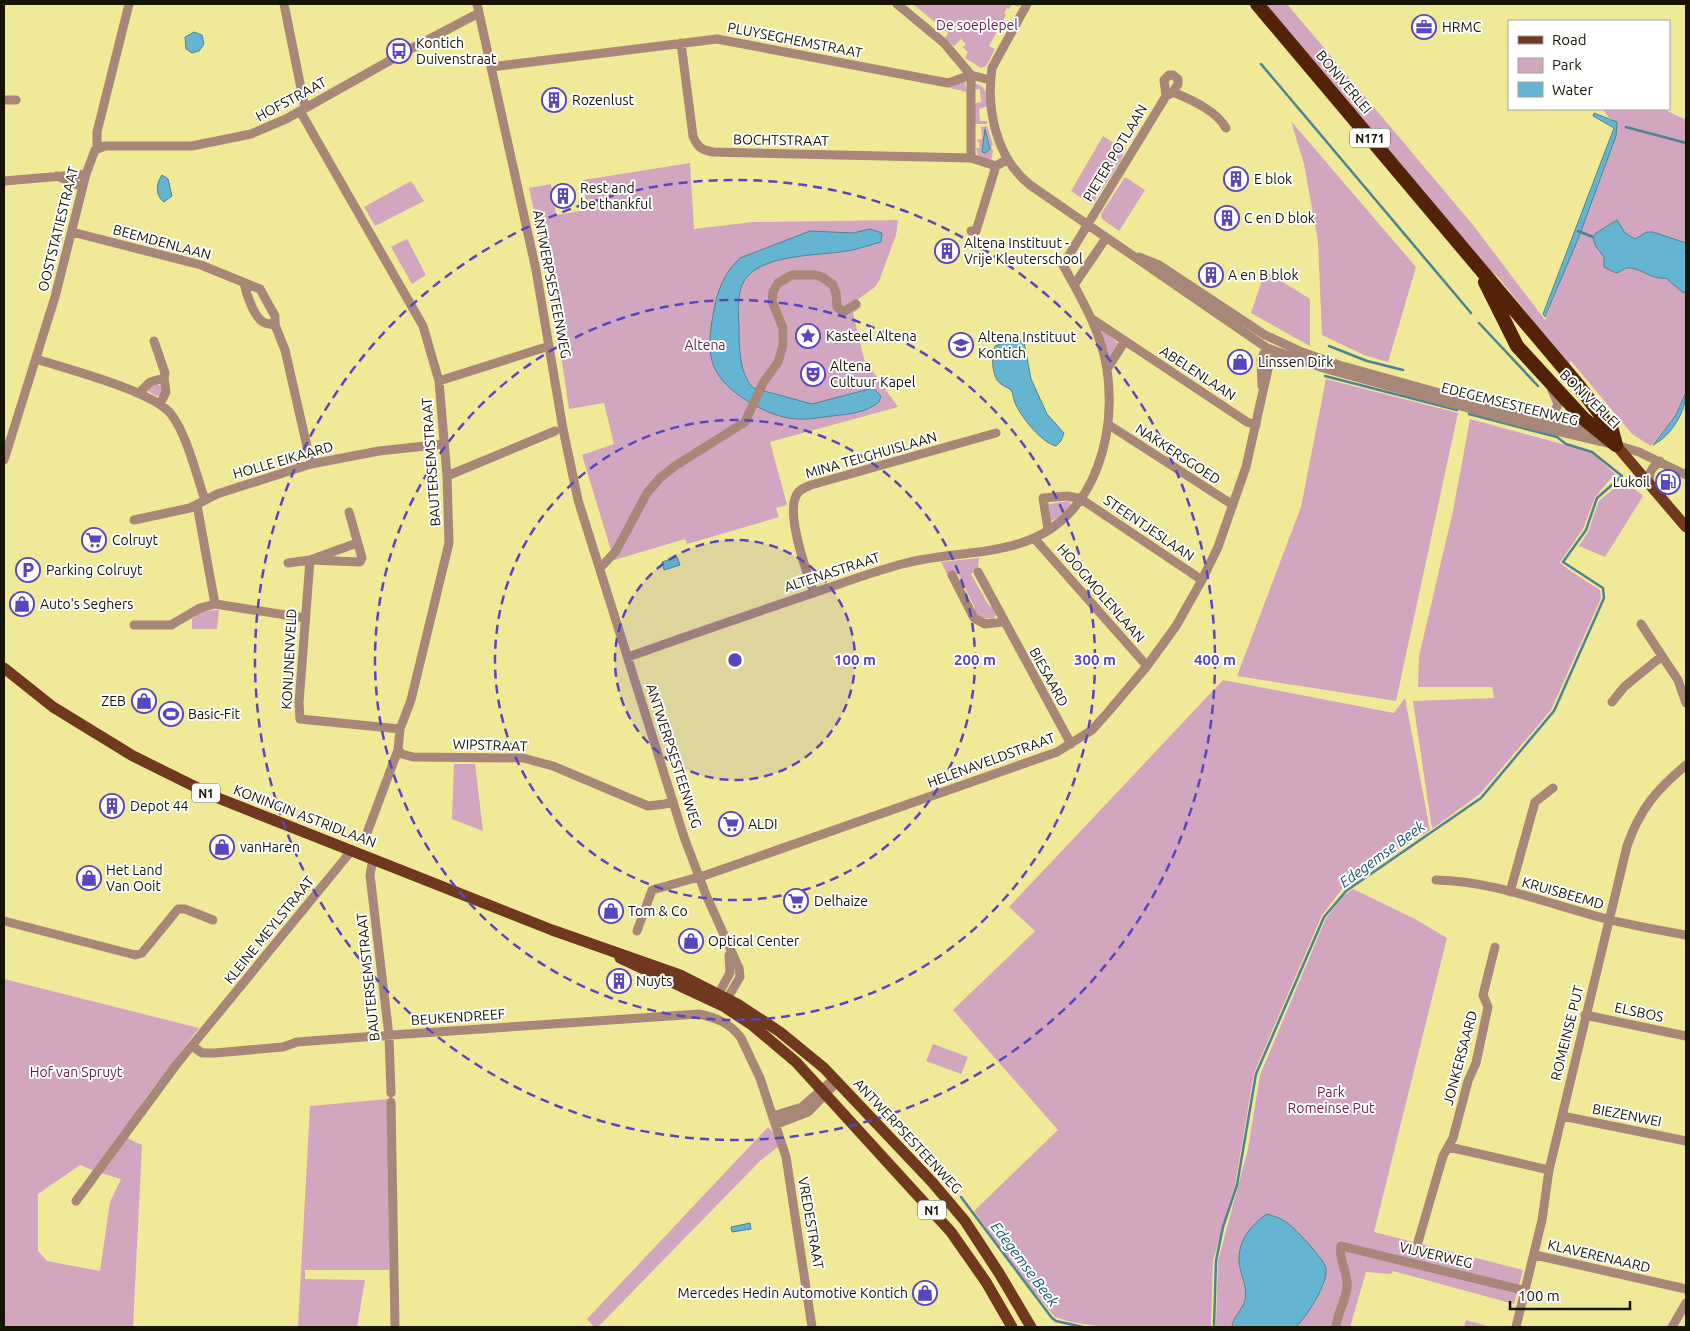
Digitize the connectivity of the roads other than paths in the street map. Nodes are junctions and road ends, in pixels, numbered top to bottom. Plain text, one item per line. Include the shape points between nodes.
1 (129, 4) edge
2 (284, 4) edge
3 (897, 4) edge
4 (1027, 4) edge
5 (1257, 4) edge
6 (478, 8) edge
7 (681, 43) junction
8 (491, 67) junction
9 (971, 75) junction
10 (990, 80) junction
11 (4, 100) edge
12 (16, 100) dead end
13 (303, 109) junction
14 (1226, 128) dead end
15 (98, 148) junction
16 (971, 158) junction
17 (1008, 159) junction
18 (996, 166) junction
19 (86, 174) junction
20 (57, 176) junction
21 (4, 181) edge
22 (82, 188) junction
23 (1087, 225) junction
24 (971, 231) dead end
25 (72, 232) junction
26 (1106, 238) junction
27 (1130, 255) junction
28 (1482, 273) junction
29 (244, 283) junction
30 (1074, 285) junction
31 (856, 304) dead end
32 (1092, 319) junction
33 (274, 325) junction
34 (154, 341) dead end
35 (1126, 341) junction
36 (543, 348) dead end
37 (1267, 348) junction
38 (1283, 349) junction
39 (36, 359) junction
40 (1312, 360) junction
41 (1107, 369) junction
42 (1543, 375) junction
43 (164, 378) junction
44 (439, 381) junction
45 (1263, 389) junction
46 (139, 393) junction
47 (160, 404) junction
48 (1547, 420) junction
49 (1109, 425) junction
50 (1256, 425) junction
51 (1612, 430) junction
52 (555, 431) dead end
53 (996, 433) dead end
54 (444, 444) junction
55 (1616, 445) junction
56 (1639, 452) junction
57 (4, 460) edge
58 (1660, 461) junction
59 (311, 464) junction
60 (1686, 475) edge
61 (447, 476) junction
62 (1650, 486) junction
63 (1081, 499) junction
64 (205, 500) junction
65 (197, 505) junction
66 (1234, 505) junction
67 (349, 512) dead end
68 (134, 520) dead end
69 (1686, 527) edge
70 (1048, 529) junction
71 (1034, 538) junction
72 (357, 544) junction
73 (310, 560) junction
74 (288, 563) dead end
75 (600, 568) junction
76 (978, 572) dead end
77 (952, 575) dead end
78 (1202, 580) junction
79 (814, 593) junction
80 (215, 604) junction
81 (305, 618) junction
82 (1003, 622) junction
83 (1641, 624) dead end
84 (134, 625) dead end
85 (1662, 656) junction
86 (628, 657) junction
87 (1147, 666) junction
88 (4, 668) edge
89 (1612, 702) dead end
90 (1686, 703) edge
91 (400, 729) junction
92 (1071, 744) junction
93 (398, 750) junction
94 (1686, 765) edge
95 (1553, 788) dead end
96 (669, 802) junction
97 (367, 833) dead end
98 (352, 850) junction
99 (373, 859) junction
100 (699, 877) junction
101 (1436, 880) dead end
102 (1510, 892) junction
103 (213, 920) dead end
104 (1609, 920) junction
105 (4, 921) edge
106 (636, 932) dead end
107 (1686, 935) edge
108 (1495, 947) dead end
109 (721, 1000) junction
110 (1586, 1015) junction
111 (727, 1023) joint
112 (389, 1036) junction
113 (1686, 1036) edge
114 (192, 1046) junction
115 (836, 1081) junction
116 (824, 1092) junction
117 (1562, 1116) junction
118 (775, 1120) junction
119 (1686, 1141) edge
120 (1448, 1147) junction
121 (1549, 1170) junction
122 (76, 1202) dead end
123 (1418, 1242) dead end
124 (1535, 1254) junction
125 (1686, 1289) edge
126 (1526, 1291) junction
127 (1686, 1303) edge
128 (395, 1327) edge
129 (812, 1327) edge
130 (1012, 1327) edge
131 (1030, 1327) edge
132 (1336, 1327) edge
133 (1516, 1327) edge
134 (1672, 1327) edge

1 - 15 street, OOSTSTATIESTRAAT via 97,132
2 - 13 street, BAUTERSEMSTRAAT
3 - 9 street via 944,43
4 - 10 street via 992,68
5 - 28 highway, BONIVERLEI / N171
6 - 8 street, ANTWERPSESTEENWEG
6 - 13 street, HOFSTRAAT
7 - 8 street, PLUYSEGHEMSTRAAT
7 - 9 street, PLUYSEGHEMSTRAAT via 726,40 948,83
7 - 16 street, BOCHTSTRAAT via 693,136 698,147 704,150
8 - 75 street, ANTWERPSESTEENWEG via 536,270 578,500
9 - 10 street
9 - 16 street
10 - 17 street, EDEGEMSESTEENWEG via 992,118
11 - 12 street
13 - 15 street, HOFSTRAAT via 251,134 230,140 192,146
13 - 44 street, BAUTERSEMSTRAAT via 423,326
14 - 23 street, PIETER POTLAAN via 1221,120 1172,91
15 - 19 street, OOSTSTATIESTRAAT via 90,158
16 - 18 street
17 - 18 street
17 - 23 street, EDEGEMSESTEENWEG via 1027,183
18 - 24 street via 976,231
19 - 20 street
19 - 22 street, OOSTSTATIESTRAAT
20 - 21 street
20 - 22 street
22 - 25 street, OOSTSTATIESTRAAT
23 - 26 street, EDEGEMSESTEENWEG
23 - 30 street, ALTENASTRAAT via 1063,265
25 - 29 street, BEEMDENLAAN via 202,265
25 - 39 street, OOSTSTATIESTRAAT
26 - 27 street, EDEGEMSESTEENWEG
26 - 30 street
27 - 37 street, EDEGEMSESTEENWEG
27 - 38 street, EDEGEMSESTEENWEG via 1159,265
28 - 42 highway, BONIVERLEI / N171 via 1517,346
28 - 51 highway, BONIVERLEI / N171 via 1537,335
29 - 33 street via 259,319
29 - 33 street, BEEMDENLAAN via 262,291 275,313
30 - 32 street, ALTENASTRAAT
31 - 75 street via 843,312 837,307 833,285 816,274 792,275 782,279 772,296 783,328 783,345 778,362 759,390 745,422 660,478 647,493 616,551
32 - 35 street, ABELENLAAN
32 - 41 street, ALTENASTRAAT
33 - 59 street, BEEMDENLAAN via 285,350
34 - 43 street
35 - 41 street
35 - 50 street, ABELENLAAN
36 - 44 street
37 - 38 street via 1272,344
37 - 45 street, HELENAVELDSTRAAT via 1261,359
38 - 40 street, EDEGEMSESTEENWEG
38 - 45 street, HELENAVELDSTRAAT via 1270,360
39 - 46 street
39 - 57 street, OOSTSTATIESTRAAT
40 - 48 street, EDEGEMSESTEENWEG
40 - 55 street, EDEGEMSESTEENWEG via 1518,422
41 - 49 street, ALTENASTRAAT
42 - 48 street, BONIVERLEI via 1558,404
42 - 55 highway, BONIVERLEI / N171 via 1584,419
43 - 46 street via 150,382
43 - 47 street via 166,392
44 - 54 street, BAUTERSEMSTRAAT
45 - 50 street, HELENAVELDSTRAAT
46 - 47 street
47 - 64 street via 179,426
48 - 55 street, EDEGEMSESTEENWEG via 1591,431
49 - 63 street, ALTENASTRAAT via 1098,467
49 - 66 street, NAKKERSGOED
50 - 66 street, HELENAVELDSTRAAT
51 - 55 highway, BONIVERLEI / N171
51 - 56 street
52 - 61 street
53 - 79 street, MINA TELGHUISLAAN via 811,485 800,491 794,501 796,540
54 - 59 street, HOLLE EIKAARD via 379,451
54 - 61 street, BAUTERSEMSTRAAT
55 - 56 street
55 - 62 main road, BONIVERLEI / N171
56 - 58 street
58 - 60 street
58 - 62 street via 1650,470
59 - 64 street, HOLLE EIKAARD
61 - 91 street, BAUTERSEMSTRAAT via 448,554 411,700
62 - 69 main road, BONIVERLEI / N171
63 - 70 street, ALTENASTRAAT
63 - 70 street via 1068,496 1043,498
63 - 78 street, STEENTJESLAAN
64 - 65 street, HOLLE EIKAARD
65 - 68 street, HOLLE EIKAARD
65 - 80 street
66 - 78 street, HELENAVELDSTRAAT
67 - 72 street
70 - 71 street, ALTENASTRAAT
71 - 79 street, ALTENASTRAAT via 984,552 903,564
71 - 87 street, HOOGMOLENLAAN
72 - 73 street
72 - 73 street via 362,558 357,563
73 - 74 street
73 - 81 street, KONIJNENVELD
75 - 86 street, ANTWERPSESTEENWEG
76 - 82 street, BIESAARD
77 - 82 street via 974,618 985,624
78 - 87 street, HELENAVELDSTRAAT via 1176,626
79 - 86 street, ALTENASTRAAT
80 - 81 street
80 - 84 street via 200,608 171,625
81 - 91 street, KONIJNENVELD via 300,719
82 - 92 street, BIESAARD
83 - 85 street
85 - 89 street via 1624,687
85 - 90 street via 1678,680
86 - 96 street, ANTWERPSESTEENWEG
87 - 92 street, HELENAVELDSTRAAT via 1092,730
88 - 98 main road, KONINGIN ASTRIDLAAN / N1 via 53,707 132,756 218,798
91 - 93 street, BAUTERSEMSTRAAT
92 - 100 street, HELENAVELDSTRAAT via 1057,752
93 - 96 street, WIPSTRAAT via 413,757 524,758 553,766 648,806
93 - 97 street, BAUTERSEMSTRAAT
94 - 104 street, ROMEINSE PUT via 1650,798 1636,821
95 - 102 street, KRUISBEEMD via 1535,802
96 - 100 street, ANTWERPSESTEENWEG
98 - 99 main road, KONINGIN ASTRIDLAAN / N1
98 - 114 street, KLEINE MEYLSTRAAT
99 - 109 main road, KONINGIN ASTRIDLAAN / N1 via 615,953 625,962
99 - 112 street, BAUTERSEMSTRAAT via 370,875
100 - 106 street, HELENAVELDSTRAAT via 652,890
100 - 109 street, ANTWERPSESTEENWEG via 739,968 740,977
101 - 102 street, KRUISBEEMD via 1454,880
102 - 104 street, KRUISBEEMD
103 - 105 street via 185,909 178,910 142,953 135,955
104 - 107 street, KRUISBEEMD
104 - 110 street, ROMEINSE PUT
108 - 120 street, JONKERSAARD via 1483,995 1488,1006 1476,1063
109 - 115 main road, ANTWERPSESTEENWEG / N1 via 780,1032
109 - 116 main road, N1 via 787,1054
110 - 113 street, ELSBOS
110 - 117 street, ROMEINSE PUT
111 - 112 street, BEUKENDREEF via 699,1014
111 - 118 street, VREDESTRAAT via 742,1038
112 - 114 street, BEUKENDREEF via 298,1042 283,1047 206,1054
112 - 128 street, BAUTERSEMSTRAAT
114 - 122 street
115 - 116 street
115 - 131 main road, ANTWERPSESTEENWEG / N1 via 965,1221
116 - 118 street
116 - 130 main road, N1 via 951,1232
117 - 119 street, BIEZENWEI
117 - 121 street, ROMEINSE PUT
118 - 129 street, VREDESTRAAT via 786,1157
120 - 121 street
120 - 123 street, JONKERSAARD
121 - 124 street, ROMEINSE PUT
124 - 125 street, KLAVERENAARD
124 - 126 street, ROMEINSE PUT
126 - 132 street, VIJVERWEG via 1341,1246 1339,1256 1347,1288
126 - 133 street, ROMEINSE PUT
127 - 134 street

